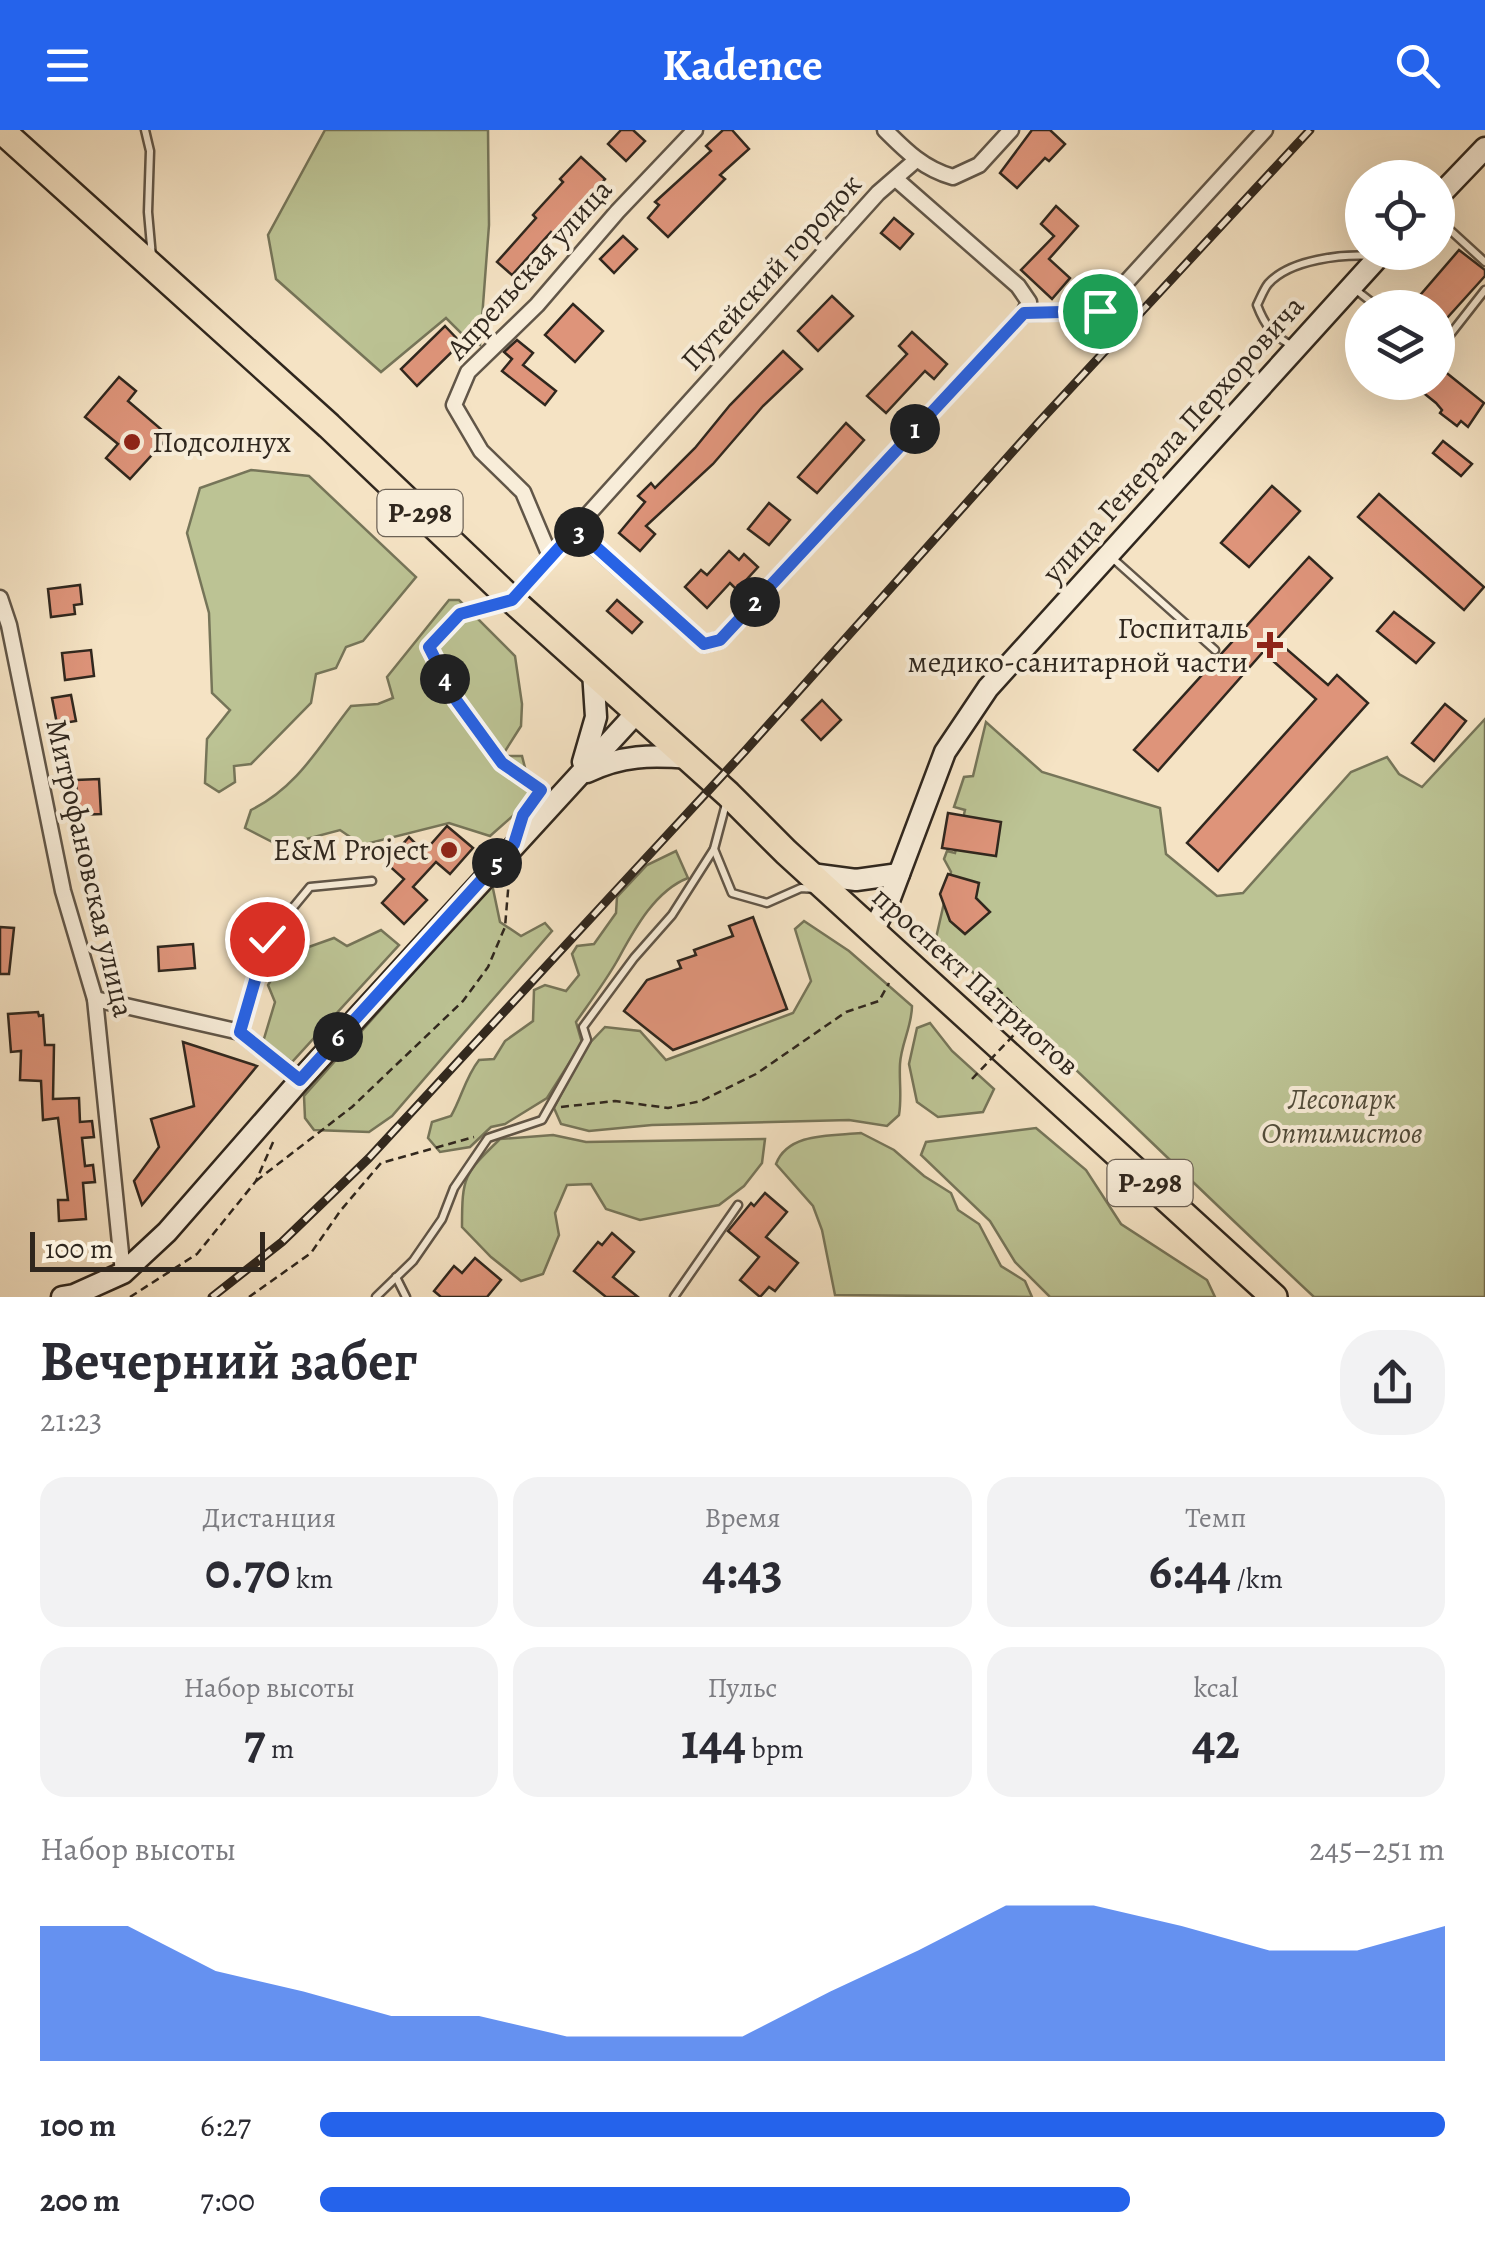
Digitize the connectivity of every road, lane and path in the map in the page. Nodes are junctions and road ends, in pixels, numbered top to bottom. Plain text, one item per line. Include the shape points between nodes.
1 (1, 130) edge
2 (145, 130) edge
3 (695, 130) edge
4 (885, 130) edge
5 (1011, 130) edge
6 (1264, 130) edge
7 (1485, 148) edge
8 (916, 160) junction
9 (1455, 179) edge
10 (896, 180) junction
11 (1455, 234) edge
12 (1345, 254) edge
13 (1485, 262) edge
14 (153, 264) junction
15 (1368, 270) edge
16 (1352, 288) junction
17 (1355, 290) edge
18 (1485, 290) edge
19 (1024, 313) junction
20 (1455, 328) edge
21 (1297, 349) junction
22 (576, 529) junction
23 (550, 556) junction
24 (1109, 556) junction
25 (0, 598) edge
26 (512, 600) junction
27 (1216, 650) dead end
28 (593, 671) junction
29 (638, 711) junction
30 (689, 758) junction
31 (576, 778) junction
32 (541, 790) dead end
33 (728, 794) junction
34 (514, 844) junction
35 (714, 849) junction
36 (899, 874) junction
37 (372, 881) dead end
38 (820, 882) junction
39 (873, 932) junction
40 (889, 982) dead end
41 (997, 988) dead end
42 (95, 998) junction
43 (240, 1032) junction
44 (972, 1079) dead end
45 (300, 1080) junction
46 (542, 1120) junction
47 (278, 1130) dead end
48 (488, 1134) dead end
49 (256, 1181) junction
50 (738, 1205) dead end
51 (124, 1273) junction
52 (396, 1278) junction
53 (62, 1297) edge
54 (130, 1297) edge
55 (249, 1297) edge
56 (376, 1297) edge
57 (406, 1297) edge
58 (674, 1297) edge
59 (1272, 1297) edge

1 - 14 highway, Р-298
2 - 14 lane
3 - 23 street, Апрельская улица via 468,372 454,404 481,451 524,492
4 - 8 street
5 - 8 street via 979,165 953,177
6 - 19 street via 1100,311
7 - 9 street
8 - 10 street
10 - 19 street, Путейский городок via 1018,286 1029,302
10 - 22 street, Путейский городок via 878,192
11 - 13 lane
12 - 21 lane via 1286,271 1268,284 1257,305 1265,326
14 - 26 highway, Р-298
15 - 16 street, улица Генерала Перхоровича
16 - 17 lane
16 - 21 street, улица Генерала Перхоровича
18 - 20 lane
19 - 22 street via 720,640 704,644
21 - 24 street, улица Генерала Перхоровича
22 - 23 street, Путейский городок
23 - 26 street, Путейский городок
24 - 27 lane
24 - 36 street, улица Генерала Перхоровича via 988,688 945,752
25 - 42 street, Митрофановская улица via 64,891
26 - 28 highway, Р-298
26 - 32 path via 460,614 429,647 456,700 502,763
28 - 29 highway, Р-298
28 - 31 street via 596,717
29 - 30 highway, проспект Патриотов / Р-298
29 - 31 street
30 - 31 street via 623,758
30 - 33 highway, проспект Патриотов / Р-298
31 - 34 street
33 - 35 lane
33 - 38 highway, проспект Патриотов / Р-298
34 - 45 street
34 - 49 path via 506,927 463,1001 352,1107
35 - 38 lane via 732,894 767,903
35 - 46 lane via 672,915 583,1026 586,1040
36 - 38 street
36 - 39 street, улица Генерала Перхоровича
37 - 43 lane via 310,886 267,939
38 - 39 highway, проспект Патриотов / Р-298
39 - 59 highway, проспект Патриотов / Р-298
40 - 46 path via 880,1002 846,1012 756,1074 701,1101 668,1108 615,1101 563,1106
41 - 44 path, bridge via 1028,1020
42 - 43 street
42 - 51 street, Митрофановская улица
43 - 45 street
45 - 51 street
46 - 52 lane via 488,1138 442,1219
47 - 49 path
48 - 55 path via 382,1163 311,1253
49 - 54 path via 197,1254
50 - 58 lane
51 - 53 street
52 - 56 lane
52 - 57 lane

